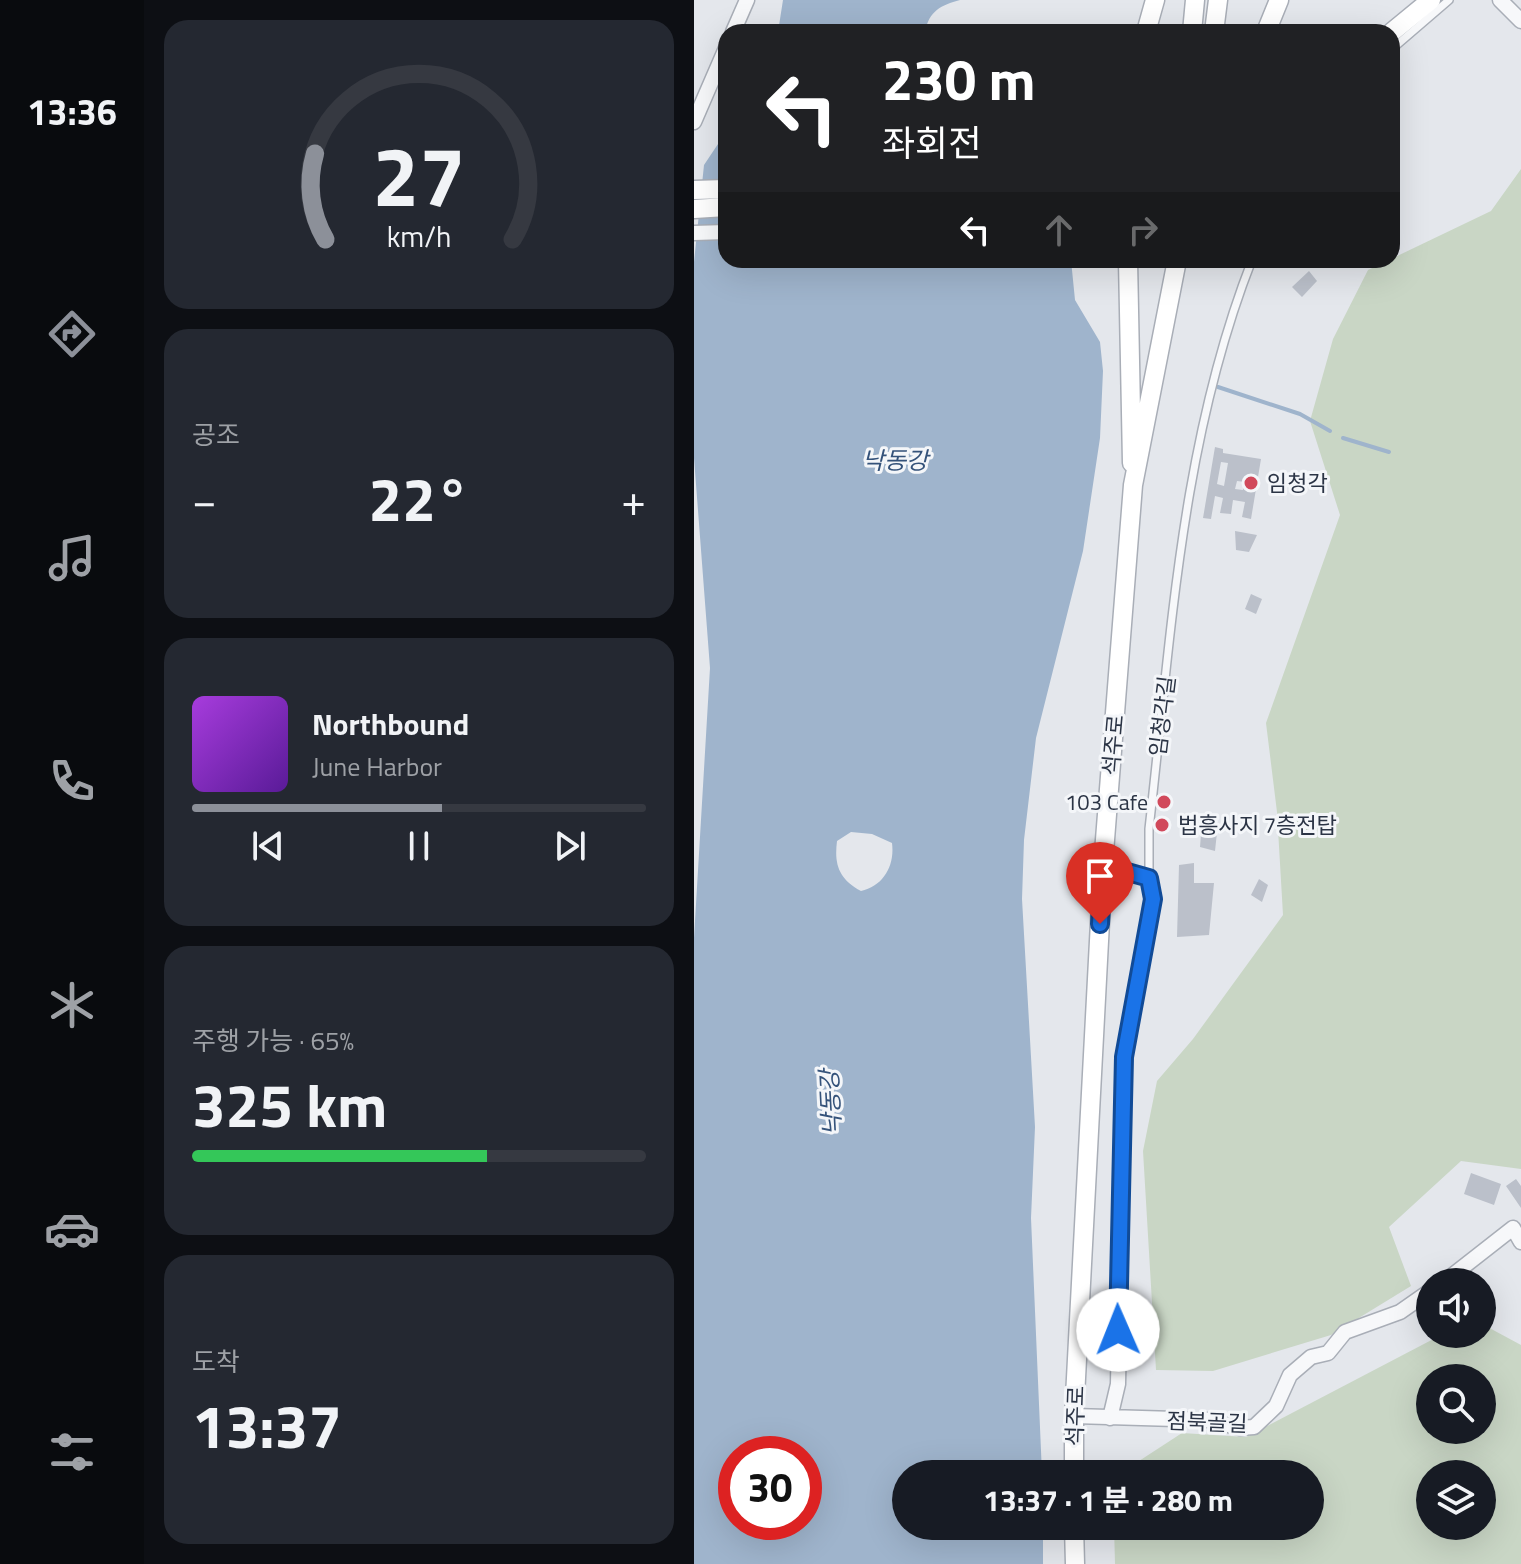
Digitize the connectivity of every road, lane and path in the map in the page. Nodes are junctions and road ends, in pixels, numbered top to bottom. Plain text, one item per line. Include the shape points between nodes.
1 (747, 0) edge
2 (1155, 0) edge
3 (1195, 0) edge
4 (1218, 0) edge
5 (1279, 0) edge
6 (1431, 0) edge
7 (1449, 0) edge
8 (1500, 0) edge
9 (1521, 21) edge
10 (736, 24) edge
11 (1148, 24) edge
12 (1193, 24) edge
13 (1215, 24) edge
14 (1269, 24) edge
15 (1400, 25) edge
16 (1400, 42) edge
17 (718, 66) edge
18 (694, 122) edge
19 (718, 189) edge
20 (694, 190) edge
21 (718, 208) edge
22 (694, 209) edge
23 (718, 232) edge
24 (694, 233) edge
25 (1128, 268) edge
26 (1175, 268) edge
27 (1249, 268) edge
28 (1133, 485) junction
29 (1103, 865) junction
30 (1149, 878) junction
31 (1521, 1242) edge
32 (1462, 1268) edge
33 (1416, 1301) edge
34 (1074, 1416) junction
35 (1110, 1418) junction
36 (1074, 1460) edge
37 (1074, 1540) edge
38 (1075, 1564) edge

1 - 10 street
2 - 11 street
3 - 12 street
4 - 13 street
5 - 14 street
6 - 15 street
7 - 16 lane
8 - 9 street
17 - 18 street
19 - 20 street
21 - 22 street
23 - 24 street
25 - 28 street
26 - 28 street, 석주로
27 - 30 lane, 임청각길 via 1205,411 1185,515 1149,829
28 - 29 street, 석주로
29 - 30 street
29 - 34 street, 석주로
30 - 35 street, 임청각길 via 1153,899 1124,1057 1118,1384
31 - 32 street via 1513,1228
33 - 35 street, 점북골길 via 1345,1332 1328,1353 1311,1357 1290,1375 1276,1406 1254,1427 1209,1420
34 - 35 street, 점북골길
34 - 36 street, 석주로
37 - 38 street

